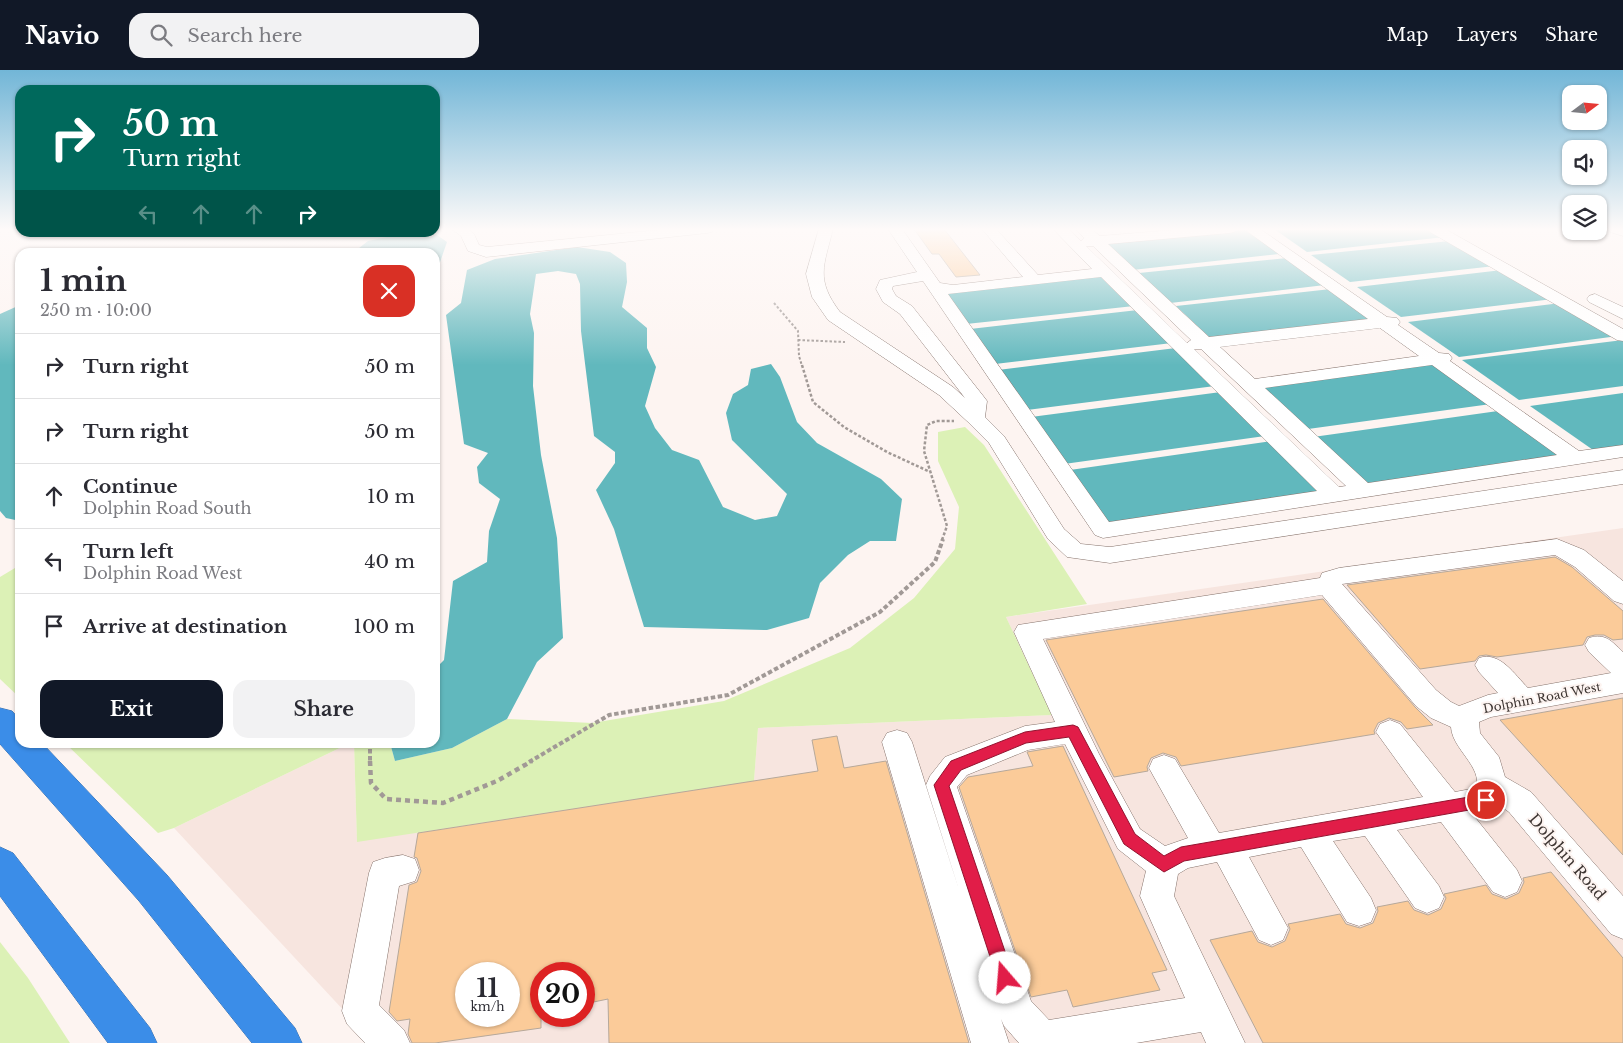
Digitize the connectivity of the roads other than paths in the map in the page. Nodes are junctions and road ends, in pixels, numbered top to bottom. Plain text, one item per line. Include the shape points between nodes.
1 (814, 274) edge
2 (926, 274) edge
3 (1029, 274) edge
4 (1102, 274) edge
5 (1107, 274) edge
6 (1131, 274) edge
7 (1325, 274) edge
8 (1517, 274) edge
9 (1034, 280) junction
10 (931, 281) junction
11 (1623, 296) edge
12 (1164, 304) junction
13 (1141, 307) junction
14 (1623, 314) edge
15 (1391, 322) junction
16 (1623, 336) edge
17 (1205, 343) junction
18 (1180, 346) junction
19 (1443, 358) junction
20 (1250, 385) junction
21 (975, 418) junction
22 (1303, 434) junction
23 (1276, 438) junction
24 (1623, 451) edge
25 (1584, 457) junction
26 (1623, 477) edge
27 (1363, 490) junction
28 (1334, 495) junction
29 (1328, 585) junction
30 (1623, 595) edge
31 (1598, 645) dead end
32 (1488, 665) dead end
33 (1623, 668) edge
34 (1623, 682) edge
35 (1522, 700) junction
36 (0, 721) edge
37 (1465, 721) junction
38 (1073, 731) junction
39 (1390, 732) dead end
40 (15, 737) edge
41 (897, 742) dead end
42 (25, 748) edge
43 (1164, 768) dead end
44 (1492, 785) junction
45 (1447, 806) junction
46 (1372, 820) junction
47 (1308, 832) junction
48 (1219, 848) junction
49 (0, 865) edge
50 (1164, 865) junction
51 (404, 870) dead end
52 (1505, 882) dead end
53 (1427, 897) dead end
54 (1359, 910) dead end
55 (1623, 922) edge
56 (1271, 928) dead end
57 (1211, 1012) junction
58 (135, 1043) edge
59 (280, 1043) edge
60 (391, 1043) edge
61 (990, 1043) edge
62 (1226, 1043) edge

1 - 21 street via 820,297 834,316 946,391
2 - 10 street
3 - 9 street
4 - 9 street
5 - 13 street
6 - 12 street
7 - 15 street
8 - 16 street
9 - 10 street via 954,290
10 - 21 street via 896,280 886,283 884,289 889,299 906,310 977,401
10 - 28 street via 1103,530
11 - 14 street via 1596,299
12 - 13 street
12 - 17 street
13 - 18 street
15 - 17 street
15 - 19 street
17 - 18 street
17 - 20 street
18 - 23 street
19 - 20 street
19 - 25 street
20 - 22 street
21 - 26 street via 997,440 1056,534 1075,551 1102,554
22 - 23 street
22 - 27 street
23 - 28 street
24 - 25 street
25 - 27 street
27 - 28 street
29 - 30 street via 1331,579 1339,576 1557,548 1578,557
29 - 37 street via 1426,698
29 - 38 street via 1027,632
31 - 33 street
32 - 35 street
34 - 35 street, Dolphin Road West
35 - 37 street, Dolphin Road West via 1488,706 1470,714
36 - 40 highway
37 - 44 street via 1466,736 1488,766
38 - 50 street via 1129,839
38 - 57 street via 1025,738 956,766 941,785 1017,1013 1042,1040
39 - 45 street
41 - 61 street
42 - 59 highway via 153,888
43 - 48 street
44 - 45 street via 1486,800
44 - 55 street, Dolphin Road via 1520,802
45 - 46 street
45 - 52 street
46 - 47 street
46 - 53 street
47 - 48 street
47 - 54 street
48 - 50 street via 1181,854
48 - 56 street
49 - 58 highway
50 - 57 street via 1158,896 1186,964
51 - 60 street via 385,873 360,1011
57 - 62 street

